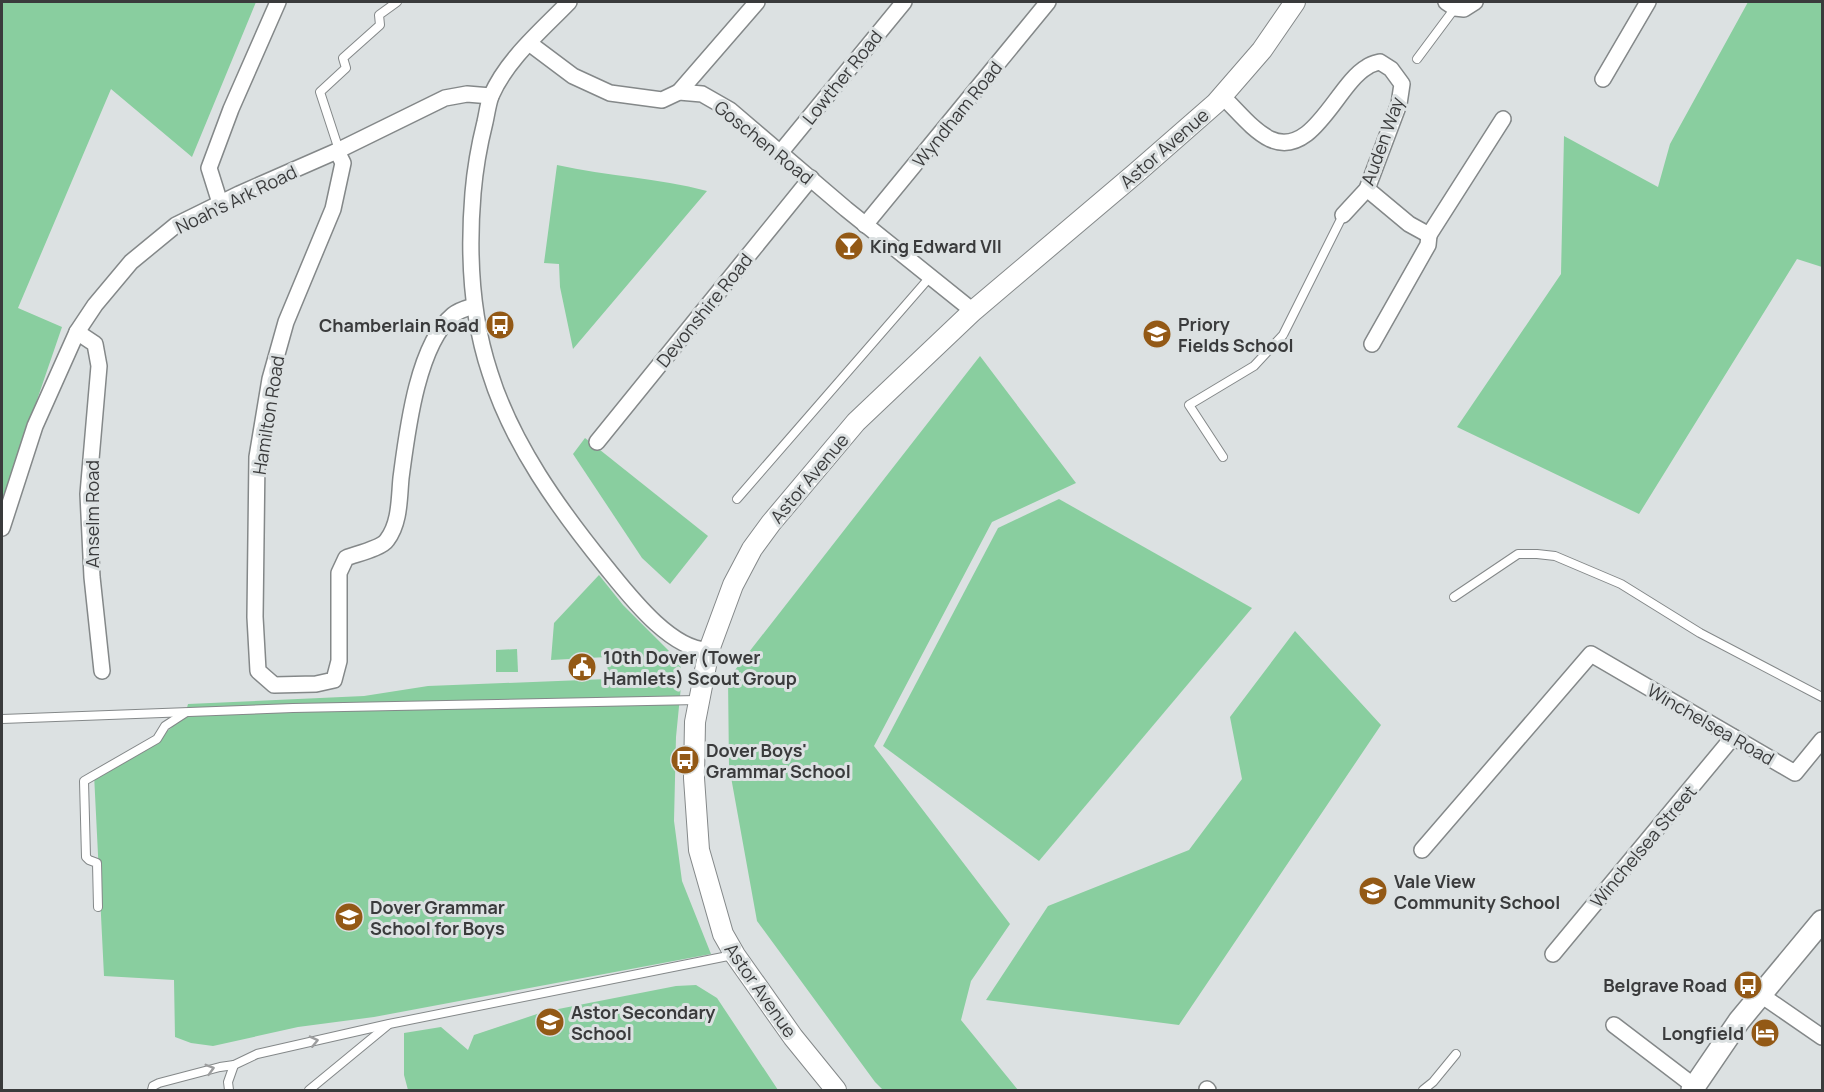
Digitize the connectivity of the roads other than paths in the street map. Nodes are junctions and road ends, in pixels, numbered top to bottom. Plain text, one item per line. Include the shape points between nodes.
1 (278, 2) edge
2 (397, 2) edge
3 (569, 2) edge
4 (757, 2) edge
5 (904, 2) edge
6 (1048, 2) edge
7 (1295, 2) edge
8 (1475, 2) edge
9 (1648, 2) edge
10 (1450, 5) edge
11 (530, 43) junction
12 (1417, 59) dead end
13 (1603, 79) dead end
14 (679, 92) junction
15 (491, 96) junction
16 (1222, 96) junction
17 (1503, 119) dead end
18 (338, 151) junction
19 (780, 153) junction
20 (811, 178) junction
21 (1367, 189) junction
22 (220, 203) junction
23 (1343, 215) joint
24 (865, 225) junction
25 (1429, 235) junction
26 (930, 277) junction
27 (474, 306) junction
28 (973, 311) junction
29 (77, 332) junction
30 (1372, 344) dead end
31 (597, 442) dead end
32 (1223, 457) dead end
33 (737, 499) dead end
34 (2, 528) edge
35 (1454, 597) dead end
36 (709, 650) junction
37 (102, 671) dead end
38 (1822, 697) edge
39 (698, 700) junction
40 (186, 712) junction
41 (2, 719) edge
42 (1733, 737) junction
43 (1822, 740) edge
44 (1422, 850) dead end
45 (98, 907) dead end
46 (1822, 921) edge
47 (1553, 954) dead end
48 (735, 955) junction
49 (1761, 994) junction
50 (389, 1024) junction
51 (1614, 1025) dead end
52 (1822, 1037) edge
53 (1456, 1054) dead end
54 (234, 1065) junction
55 (1693, 1088) edge
56 (152, 1090) edge
57 (229, 1090) edge
58 (309, 1090) edge
59 (836, 1090) edge
60 (1423, 1090) edge

1 - 22 street via 209,168
2 - 18 lane via 379,15 380,25 344,58 346,68 320,92
3 - 11 street
4 - 14 street
5 - 19 street, Lowther Road
6 - 24 street, Wyndham Road
7 - 16 street, Astor Avenue via 1262,50
8 - 10 street via 1464,9
9 - 13 street
10 - 12 lane
11 - 14 street, Goschen Road via 573,76 610,93 662,100
11 - 15 street via 506,69
14 - 19 street, Goschen Road via 702,94 730,110
15 - 18 street, Noah's Ark Road via 467,94 445,98
15 - 27 street via 477,151 471,213
16 - 21 street, Auden Way via 1270,139 1291,142 1313,128 1366,67 1380,62 1391,69 1402,84 1399,104
16 - 28 street, Astor Avenue
17 - 25 street
18 - 22 street, Noah's Ark Road
18 - 27 street, Hamilton Road via 343,163 336,198 286,322 270,379 257,457 258,671 274,685 334,680 339,661 339,573 346,558 386,543 396,525 406,438 420,375 444,325 455,313
19 - 20 street, Goschen Road
20 - 24 street, Goschen Road
20 - 31 street, Devonshire Road
21 - 23 street, Auden Way
21 - 25 street via 1409,224
22 - 29 street, Noah's Ark Road via 176,225 131,262
23 - 32 lane via 1283,335 1254,366 1189,405
24 - 26 street, Goschen Road
25 - 30 street via 1428,245
26 - 28 street, Goschen Road
26 - 33 lane
27 - 36 street via 489,373 515,433 545,484 627,594 685,645
28 - 36 street, Astor Avenue via 856,423 771,523 733,585
29 - 34 street, Noah's Ark Road via 35,426
29 - 37 street, Anselm Road via 95,344 99,366 88,494
35 - 38 lane via 1518,554 1554,556 1621,584 1700,633
36 - 39 street, Astor Avenue
39 - 40 lane
39 - 48 street, Astor Avenue via 694,778 699,850 723,934
40 - 41 lane
40 - 45 lane via 165,726 158,739 84,781 86,857 97,862
42 - 43 street, Winchelsea Road via 1795,773
42 - 44 street, Winchelsea Road via 1591,654
42 - 47 street, Winchelsea Street
46 - 49 main road
48 - 50 lane
48 - 59 street, Astor Avenue
49 - 52 street
49 - 55 main road
54 -> 50 lane via 257,1054
50 - 58 lane
51 - 55 street
53 - 60 lane
56 -> 54 lane via 159,1083
54 - 57 lane

